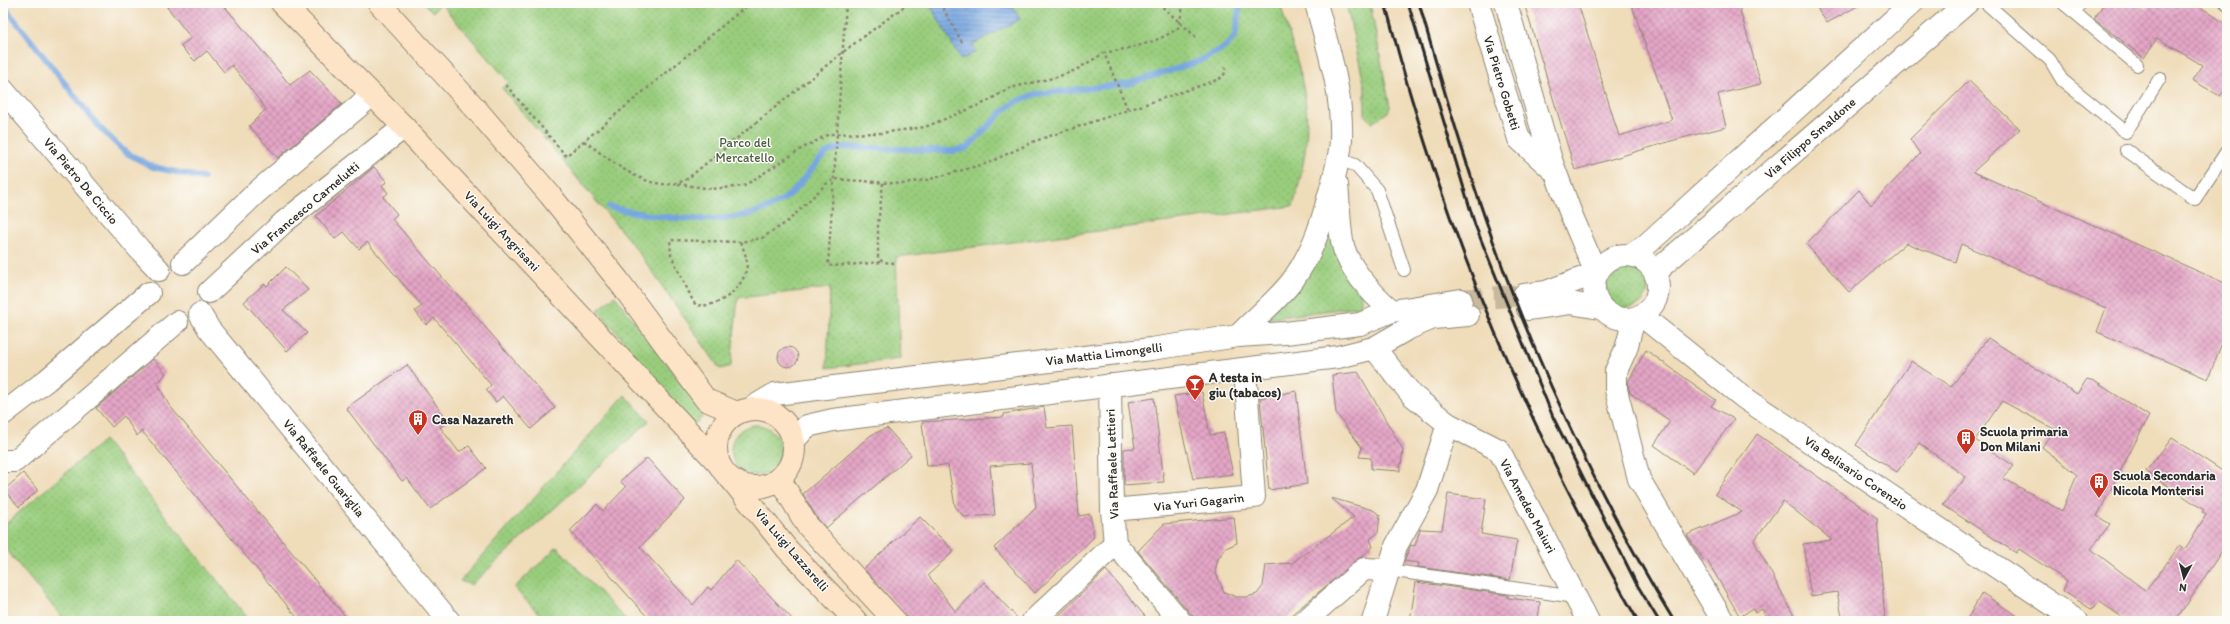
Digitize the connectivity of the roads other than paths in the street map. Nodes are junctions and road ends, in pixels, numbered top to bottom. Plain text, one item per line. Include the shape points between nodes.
1 (282, 3) edge
2 (379, 3) edge
3 (1316, 3) edge
4 (1478, 3) edge
5 (1506, 3) edge
6 (1912, 3) edge
7 (1967, 3) edge
8 (1986, 3) edge
9 (2063, 3) edge
10 (2077, 8) edge
11 (2137, 65) dead end
12 (2160, 78) dead end
13 (3, 90) edge
14 (372, 95) junction
15 (404, 127) junction
16 (2126, 150) dead end
17 (2227, 151) edge
18 (1337, 164) junction
19 (1555, 172) junction
20 (1631, 255) junction
21 (182, 263) junction
22 (159, 270) junction
23 (1404, 270) dead end
24 (1596, 273) junction
25 (1656, 275) junction
26 (149, 292) junction
27 (209, 292) junction
28 (1600, 308) junction
29 (1392, 311) junction
30 (200, 314) junction
31 (1638, 317) junction
32 (177, 322) junction
33 (1238, 336) junction
34 (1374, 348) junction
35 (1245, 369) junction
36 (1110, 385) junction
37 (743, 411) junction
38 (3, 414) edge
39 (1448, 424) junction
40 (794, 440) junction
41 (3, 461) edge
42 (724, 470) junction
43 (779, 478) junction
44 (1112, 510) junction
45 (1114, 543) junction
46 (1388, 570) junction
47 (1575, 597) junction
48 (449, 621) edge
49 (856, 621) edge
50 (895, 621) edge
51 (1033, 621) edge
52 (1180, 621) edge
53 (1304, 621) edge
54 (1373, 621) edge
55 (1588, 621) edge
56 (1724, 621) edge
57 (2077, 621) edge

1 - 14 street, Via Luigi Angrisani
2 - 37 street via 550,194 618,280 706,400
3 - 18 street via 1336,77 1341,113 1341,141
4 - 19 street, Via Pietro Gobetti via 1520,140
5 - 19 street, Via Pietro Gobetti
6 - 20 street via 1651,241
7 - 25 street, Via Filippo Smaldone via 1663,265
8 - 12 lane via 2050,60 2062,80 2126,132
9 - 10 lane
10 - 11 lane
13 - 22 street, Via Pietro De Ciccio
14 - 15 street, Via Luigi Angrisani
14 - 21 street via 257,192
15 - 27 street, Via Francesco Carnelutti via 284,222
15 - 42 street, Via Luigi Angrisani
16 - 17 lane via 2195,199
18 - 23 lane via 1355,165 1377,190
18 - 29 street via 1342,243 1351,264 1371,292
18 - 33 street via 1318,235 1304,263 1280,295
19 - 24 street, Via Pietro Gobetti
20 - 24 street via 1610,258
20 - 25 street via 1641,258
21 - 22 street via 171,263
21 - 27 street via 199,270 205,278
22 - 26 street
24 - 28 street via 1593,293
24 - 28 street via 1526,302 1570,303
25 - 31 street via 1658,294 1649,310
26 - 32 street via 155,311
26 - 38 street via 47,380
27 - 30 street
28 - 31 street via 1608,315 1621,320
29 - 33 street, Via Mattia Limongelli via 1360,324
29 - 34 street, Via Mattia Limongelli via 1464,307 1407,329
30 - 32 street via 191,320
30 - 48 street, Via Raffaele Guariglia via 209,329
31 - 56 street via 1616,371 1616,390 1639,479
31 - 57 street, Via Belisario Corenzio via 1743,397
32 - 41 street via 14,461
33 - 37 street, Via Mattia Limongelli via 1151,349 775,394
34 - 35 street, Via Mattia Limongelli via 1338,357
34 - 39 street, Via Amedeo Maiuri via 1412,395
35 - 36 street, Via Mattia Limongelli
35 - 44 street, Via Yuri Gagarin via 1254,496
36 - 40 street, Via Mattia Limongelli via 833,420 807,426
36 - 44 street, Via Raffaele Lettieri
37 - 40 street via 762,409 773,413 783,420
37 - 42 street via 728,420 721,429 717,442
39 - 46 street via 1427,490 1396,546
39 - 47 street, Via Amedeo Maiuri via 1499,450
40 - 43 street via 792,461
42 - 43 street via 740,483 760,486
42 - 49 street, Via Luigi Lazzarelli via 788,549
43 - 50 street via 807,525
44 - 45 street, Via Raffaele Lettieri
45 - 51 street
45 - 52 street
46 - 47 lane
46 - 53 street via 1364,569
46 - 54 street
47 - 55 street, Via Amedeo Maiuri

